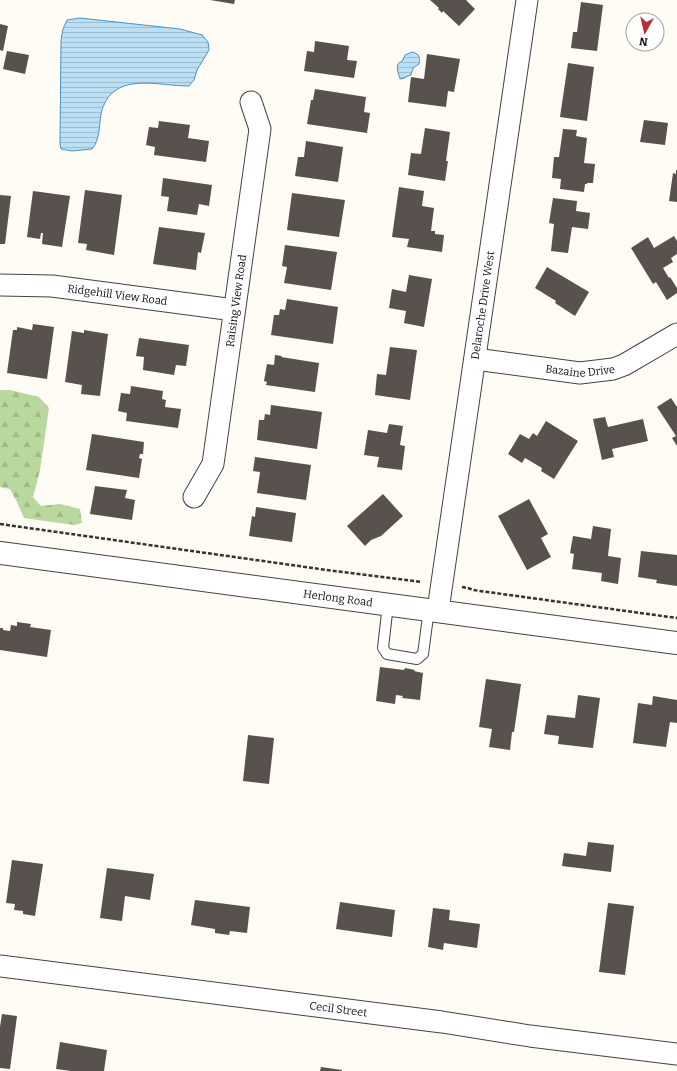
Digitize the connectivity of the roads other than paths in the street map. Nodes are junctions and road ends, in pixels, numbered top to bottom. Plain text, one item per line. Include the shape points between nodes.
1 (527, 0) edge
2 (251, 102) dead end
3 (0, 285) edge
4 (234, 310) junction
5 (677, 334) edge
6 (475, 359) junction
7 (194, 497) dead end
8 (0, 553) edge
9 (388, 604) junction
10 (434, 610) junction
11 (677, 643) edge
12 (0, 966) edge
13 (677, 1054) edge

1 - 6 street, Delaroche Drive West
2 - 4 street, Raising View Road via 260,129
3 - 4 street, Ridgehill View Road via 52,286
4 - 7 street, Raising View Road via 212,464
5 - 6 street, Bazaine Drive via 624,365 597,372 580,373
6 - 10 street, Delaroche Drive West
8 - 9 street, Herlong Road
9 - 10 street, Herlong Road
9 - 10 lane via 382,648 387,654 417,658 423,654
10 - 11 street, Herlong Road
12 - 13 street, Cecil Street

